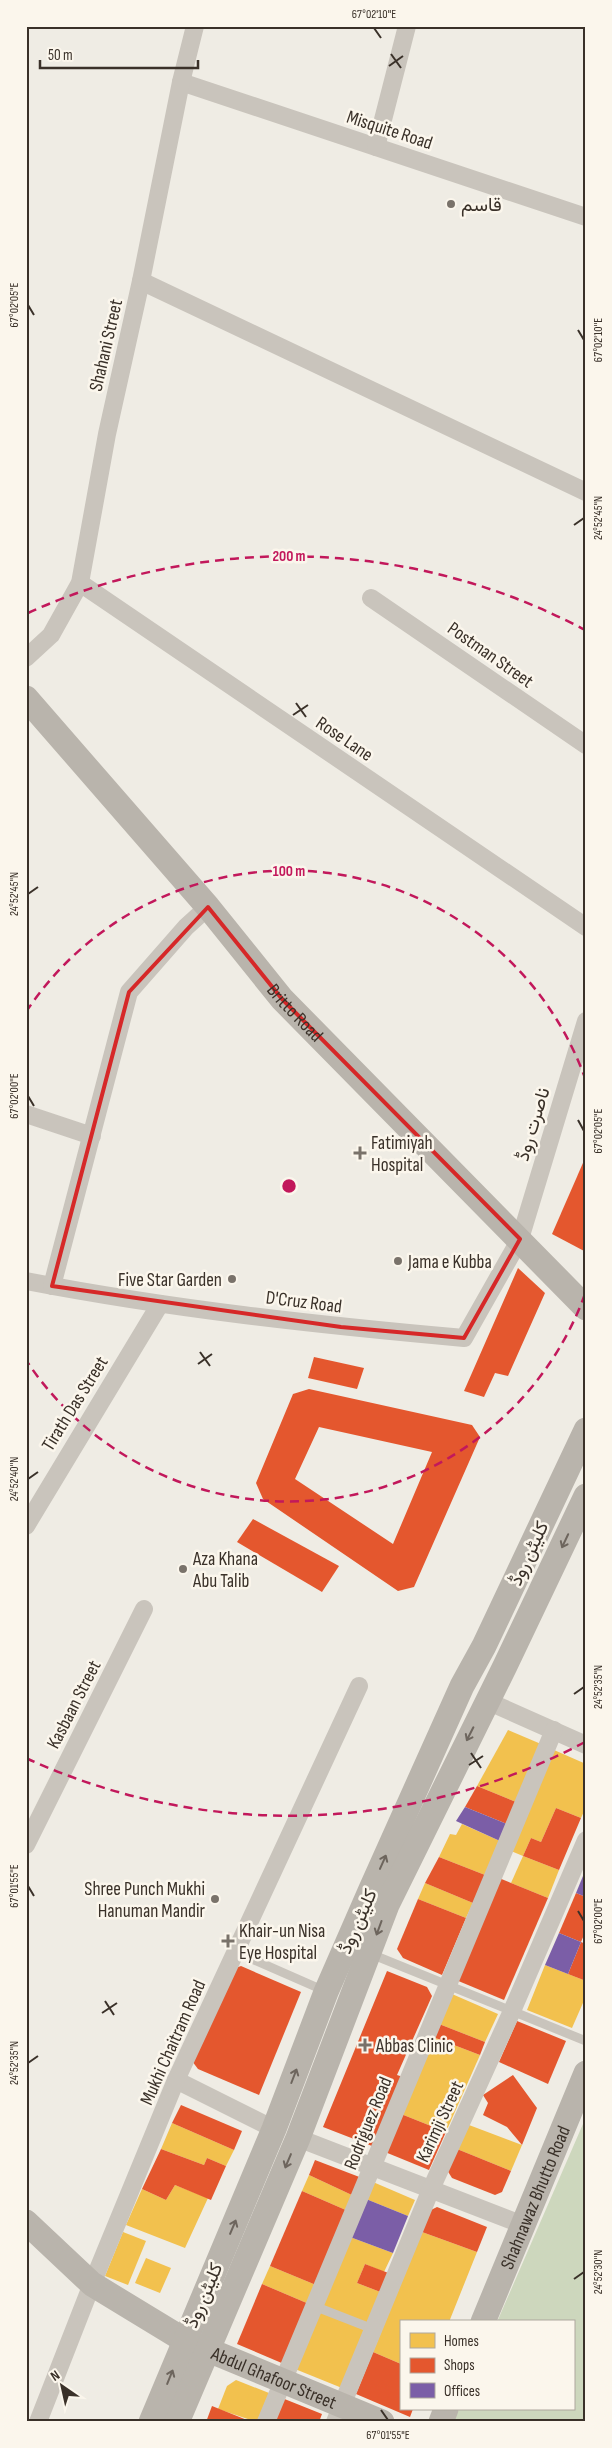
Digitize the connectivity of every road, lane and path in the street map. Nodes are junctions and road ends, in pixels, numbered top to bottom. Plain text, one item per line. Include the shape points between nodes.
1 (195, 26) edge
2 (407, 26) edge
3 (181, 82) junction
4 (376, 147) junction
5 (585, 212) edge
6 (141, 281) junction
7 (586, 492) edge
8 (80, 583) junction
9 (371, 598) dead end
10 (26, 658) edge
11 (26, 698) edge
12 (586, 745) edge
13 (208, 907) junction
14 (586, 927) edge
15 (586, 1021) edge
16 (26, 1114) edge
17 (92, 1136) junction
18 (520, 1239) junction
19 (28, 1284) edge
20 (52, 1286) junction
21 (160, 1304) junction
22 (586, 1308) edge
23 (586, 1430) edge
24 (586, 1496) edge
25 (26, 1526) edge
26 (144, 1609) dead end
27 (359, 1686) dead end
28 (487, 1701) junction
29 (554, 1730) junction
30 (586, 1745) edge
31 (586, 1840) edge
32 (26, 1844) edge
33 (236, 1952) junction
34 (370, 1953) junction
35 (447, 1984) junction
36 (326, 1992) junction
37 (512, 2011) junction
38 (586, 2041) edge
39 (586, 2073) edge
40 (176, 2080) junction
41 (274, 2129) junction
42 (298, 2138) junction
43 (373, 2165) junction
44 (431, 2189) junction
45 (26, 2222) edge
46 (523, 2225) junction
47 (92, 2284) junction
48 (314, 2306) junction
49 (484, 2320) edge
50 (373, 2329) junction
51 (184, 2340) junction
52 (207, 2351) junction
53 (282, 2382) junction
54 (446, 2410) edge
55 (338, 2413) edge
56 (38, 2422) edge
57 (151, 2422) edge
58 (178, 2422) edge
59 (266, 2422) edge
60 (382, 2422) edge
61 (441, 2422) edge

1 - 3 street, Shahani Street
2 - 4 street
3 - 4 street, Misquite Road
3 - 6 street, Shahani Street
4 - 5 street, Misquite Road
6 - 7 street
6 - 8 street, Shahani Street via 107,434
8 - 10 street, Shahani Street via 52,635
8 - 14 street, Rose Lane
9 - 12 street, Postman Street
11 - 13 main road, Britto Road
13 - 17 street via 129,992
13 - 18 main road, Britto Road via 282,1000
15 - 18 street, ناصرت روڈ
16 - 17 street
17 - 20 street
18 - 21 street, D'Cruz Road via 464,1338 341,1327
18 - 22 main road, Britto Road
19 - 20 street, D'Cruz Road
20 - 21 street, D'Cruz Road
21 - 25 street, Tirath Das Street
36 -> 23 main road, کلیٹن روڈ via 462,1686
24 -> 28 main road, کلیٹن روڈ
26 - 32 street, Kasbaan Street
27 - 33 street, Mukhi Chaitram Road
28 - 29 street
28 -> 34 main road, کلیٹن روڈ via 387,1905
29 - 30 street
29 - 35 street, Rodriguez Road
31 - 37 street, Karimji Street
33 - 36 lane
33 - 40 street, Mukhi Chaitram Road
34 - 35 lane
34 - 42 main road, کلیٹن روڈ
35 - 37 lane
35 - 43 street, Rodriguez Road
41 -> 36 main road, کلیٹن روڈ
37 - 38 lane
37 - 44 street, Karimji Street
39 - 46 main road, Shahnawaz Bhutto Road
40 - 41 street
40 - 47 street, Mukhi Chaitram Road
51 -> 41 main road, کلیٹن روڈ
42 - 43 street
42 -> 52 main road, کلیٹن روڈ
43 - 44 street
43 - 48 street, Rodriguez Road
44 - 46 street
44 - 50 street, Karimji Street
45 - 47 main road, Abdul Ghafoor Street
46 - 49 main road, Shahnawaz Bhutto Road
47 - 51 main road, Abdul Ghafoor Street
47 - 56 street, Mukhi Chaitram Road
48 - 50 lane
48 - 53 street, Rodriguez Road
50 - 55 street, Karimji Street
51 - 52 main road, Abdul Ghafoor Street
57 -> 51 main road, کلیٹن روڈ
52 - 53 main road, Abdul Ghafoor Street
52 - 58 main road, کلیٹن روڈ
53 - 55 main road, Abdul Ghafoor Street
53 - 59 street, Rodriguez Road
54 - 61 main road
55 - 60 main road, Abdul Ghafoor Street

